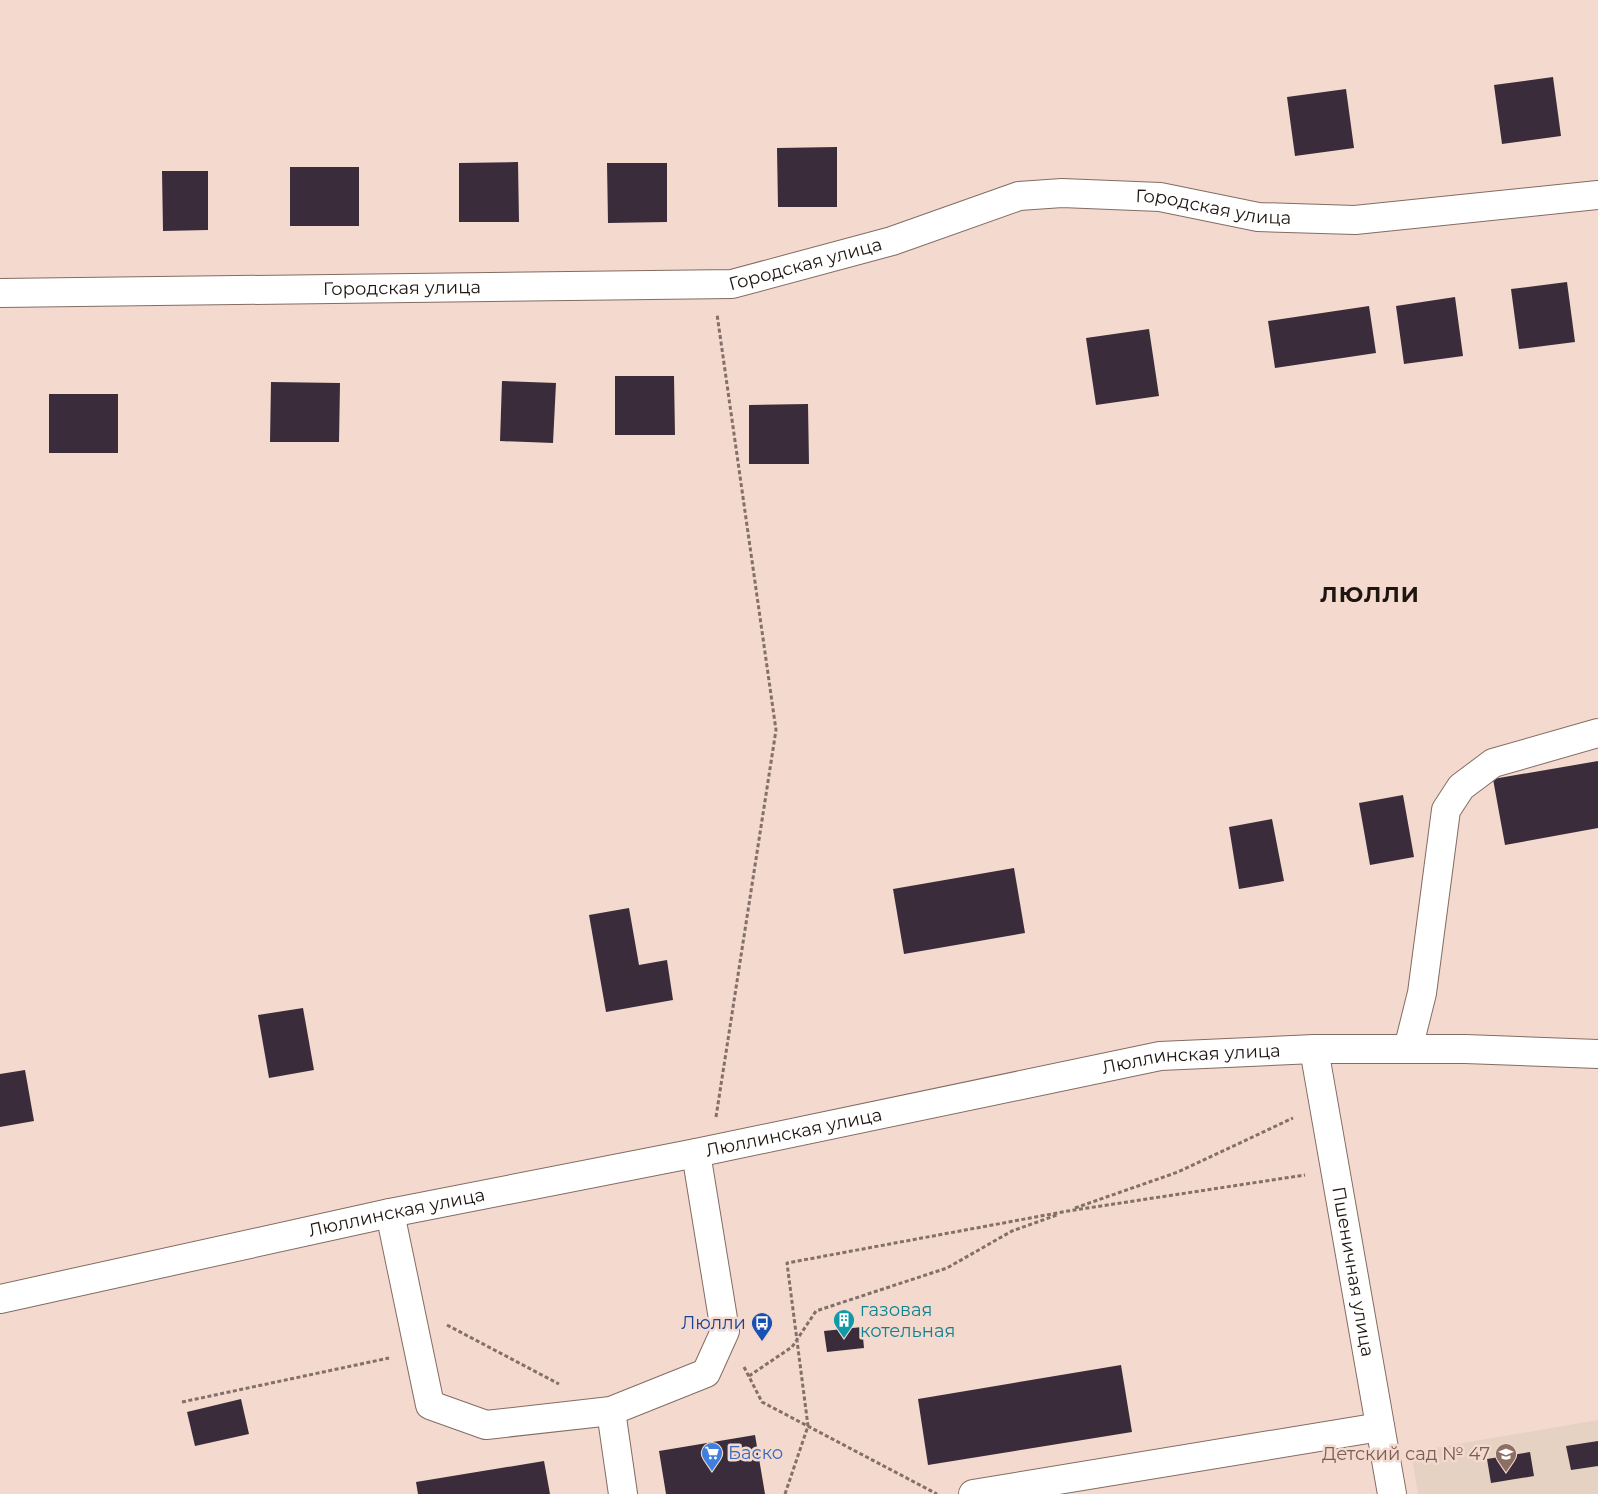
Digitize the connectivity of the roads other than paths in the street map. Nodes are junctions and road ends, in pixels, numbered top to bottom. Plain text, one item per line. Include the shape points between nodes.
1 (1598, 195) edge
2 (0, 293) edge
3 (1598, 733) edge
4 (1314, 1049) junction
5 (1408, 1049) junction
6 (1598, 1054) edge
7 (704, 1151) junction
8 (390, 1213) junction
9 (0, 1299) edge
10 (611, 1411) junction
11 (1380, 1427) junction
12 (624, 1494) edge
13 (973, 1494) edge
14 (1392, 1494) edge

1 - 2 street, Городская улица via 1355,220 1258,217 1160,197 1062,193 1019,196 892,241 732,284
3 - 5 street via 1493,763 1461,787 1446,810 1422,992
4 - 5 street, Люллинская улица
4 - 7 street, Люллинская улица via 1160,1056
4 - 11 street, Пшеничная улица
5 - 6 street, Люллинская улица
7 - 8 street, Люллинская улица
7 - 10 street via 725,1331 706,1373
8 - 9 street, Люллинская улица
8 - 10 street via 430,1405 486,1425
10 - 12 street
11 - 13 street
11 - 14 street, Пшеничная улица

